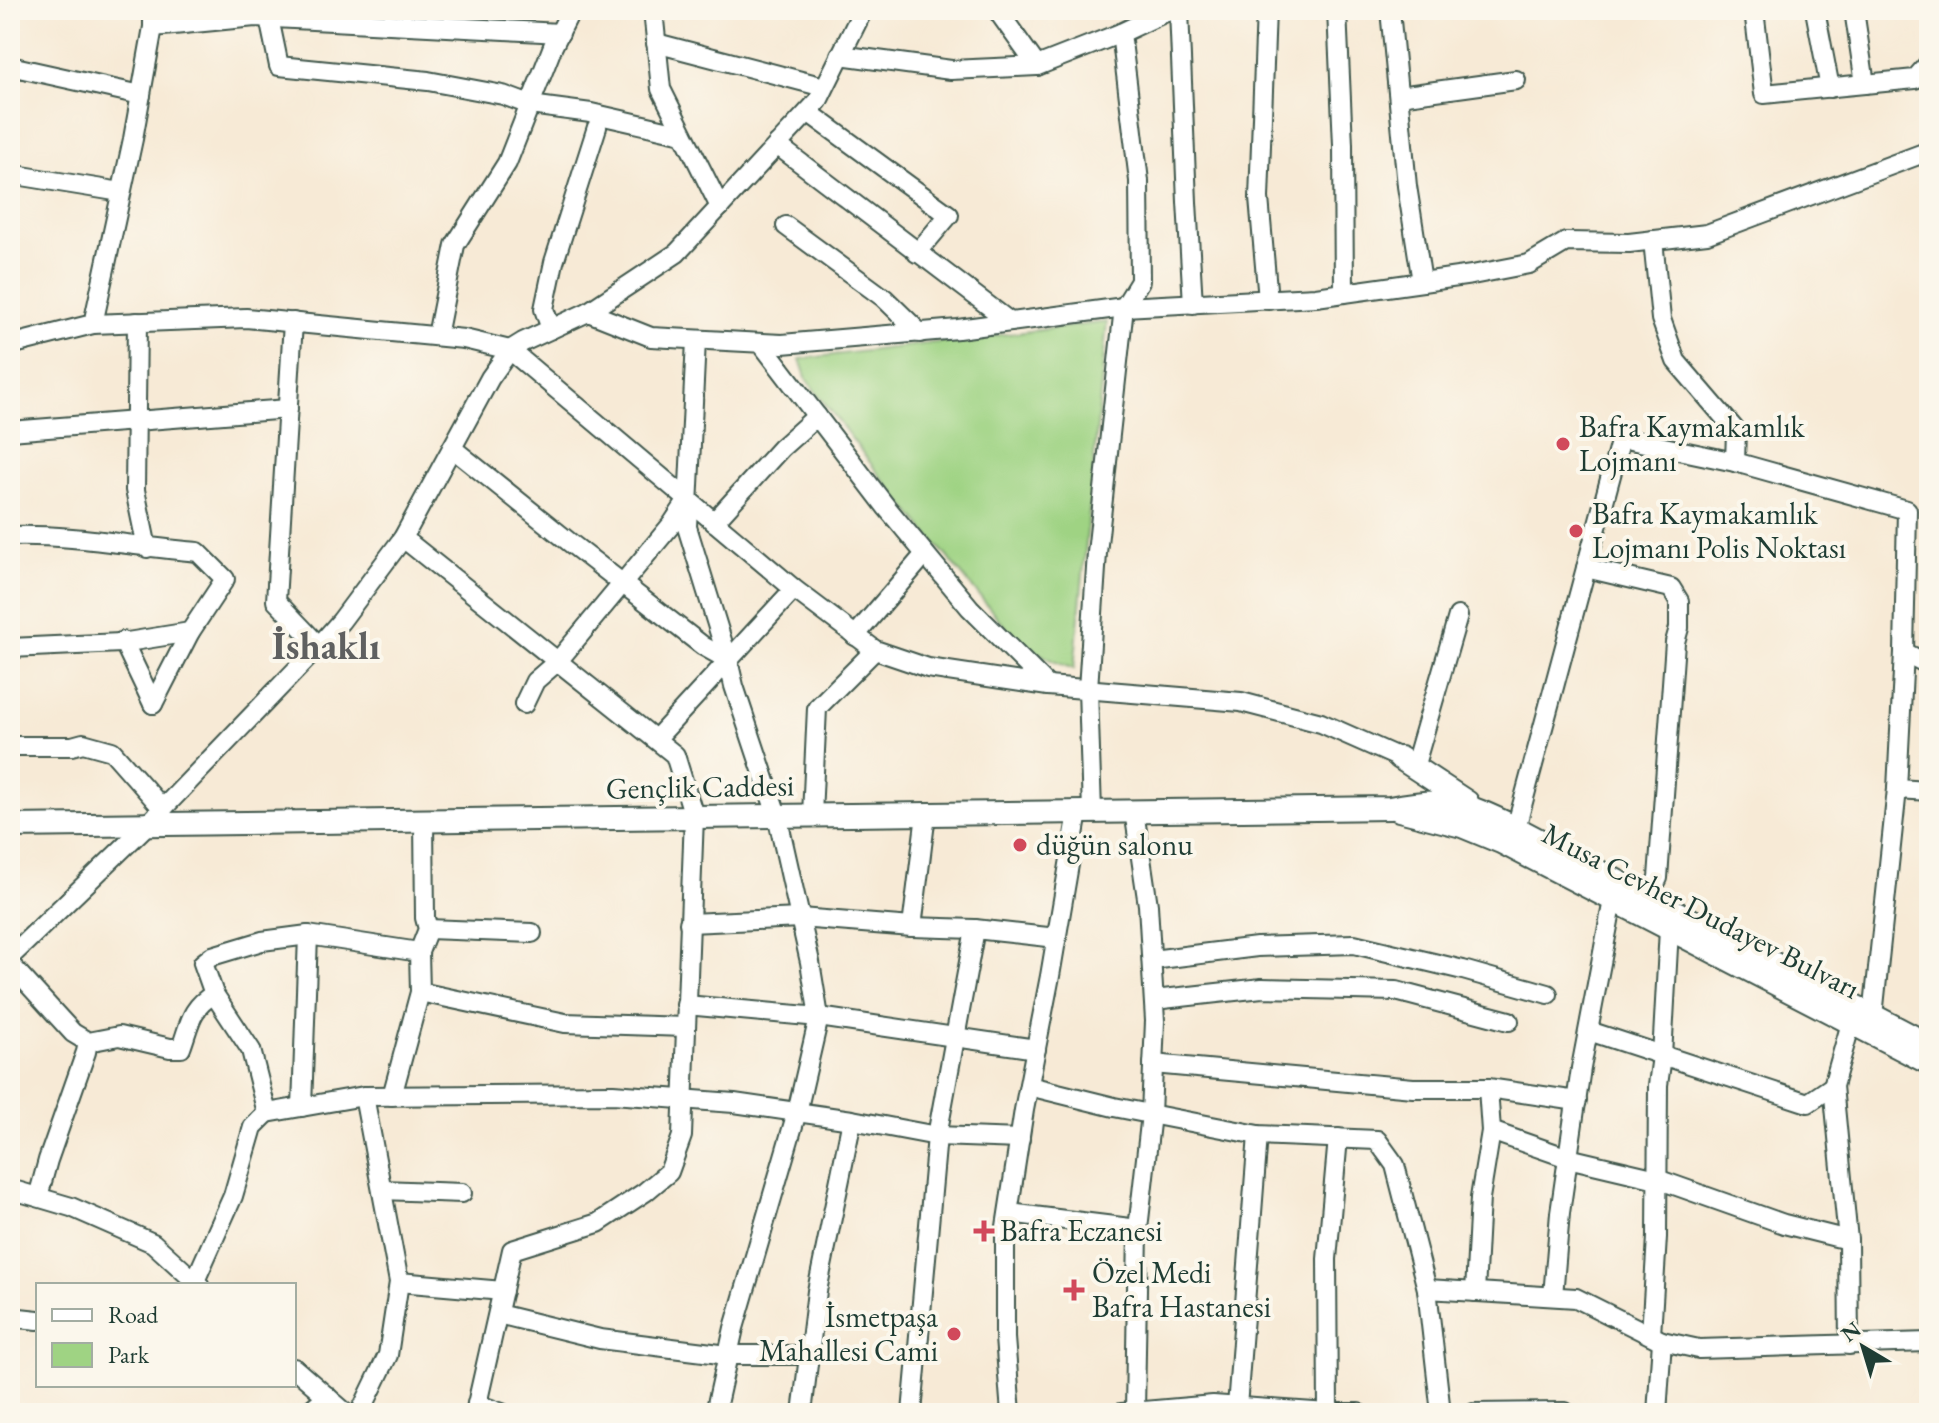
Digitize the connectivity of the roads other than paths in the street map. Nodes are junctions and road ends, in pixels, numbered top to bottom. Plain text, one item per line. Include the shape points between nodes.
1 (571, 10) edge
2 (653, 10) edge
3 (863, 10) edge
4 (997, 10) edge
5 (1170, 10) edge
6 (1179, 10) edge
7 (1266, 10) edge
8 (1337, 10) edge
9 (1390, 10) edge
10 (1754, 10) edge
11 (1815, 10) edge
12 (1854, 10) edge
13 (306, 15) edge
14 (153, 18) edge
15 (269, 18) junction
16 (463, 19) edge
17 (560, 33) junction
18 (1121, 33) junction
19 (656, 43) junction
20 (840, 55) junction
21 (1929, 63) edge
22 (10, 66) edge
23 (1037, 66) junction
24 (1516, 80) dead end
25 (1865, 84) junction
26 (824, 87) junction
27 (1830, 88) junction
28 (141, 95) junction
29 (1399, 96) junction
30 (530, 105) junction
31 (808, 112) junction
32 (597, 127) dead end
33 (683, 134) junction
34 (777, 145) junction
35 (1929, 151) edge
36 (10, 174) edge
37 (121, 192) junction
38 (720, 207) junction
39 (786, 226) dead end
40 (1653, 240) junction
41 (917, 253) junction
42 (1422, 282) junction
43 (1344, 293) junction
44 (1268, 300) junction
45 (1193, 304) junction
46 (1124, 307) junction
47 (588, 312) junction
48 (137, 322) junction
49 (293, 322) junction
50 (1010, 322) junction
51 (93, 324) junction
52 (551, 329) junction
53 (920, 333) junction
54 (437, 336) junction
55 (696, 340) junction
56 (761, 343) junction
57 (10, 345) edge
58 (510, 350) junction
59 (288, 409) junction
60 (817, 416) junction
61 (136, 421) junction
62 (10, 431) edge
63 (452, 448) junction
64 (1735, 462) junction
65 (688, 500) junction
66 (714, 522) junction
67 (10, 536) edge
68 (403, 538) junction
69 (147, 548) junction
70 (925, 554) junction
71 (1586, 568) junction
72 (622, 583) junction
73 (794, 589) junction
74 (1458, 616) dead end
75 (190, 632) junction
76 (855, 636) junction
77 (123, 641) junction
78 (319, 646) junction
79 (10, 648) edge
80 (875, 650) junction
81 (1904, 652) junction
82 (728, 660) junction
83 (558, 661) junction
84 (1929, 665) edge
85 (1048, 686) junction
86 (1088, 689) junction
87 (524, 704) dead end
88 (656, 739) junction
89 (10, 746) edge
90 (1407, 763) junction
91 (1897, 789) junction
92 (1929, 791) edge
93 (1390, 808) junction
94 (1478, 810) junction
95 (1134, 811) junction
96 (1436, 811) junction
97 (1085, 812) junction
98 (926, 814) junction
99 (777, 815) junction
100 (812, 815) junction
101 (156, 816) junction
102 (694, 816) junction
103 (424, 820) junction
104 (10, 826) edge
105 (1516, 828) junction
106 (1648, 897) junction
107 (1613, 900) junction
108 (800, 918) junction
109 (689, 923) junction
110 (912, 927) junction
111 (428, 929) junction
112 (975, 929) junction
113 (1669, 929) junction
114 (532, 933) dead end
115 (308, 935) junction
116 (1057, 938) junction
117 (419, 952) junction
118 (10, 957) edge
119 (1152, 960) junction
120 (10, 964) edge
121 (420, 992) junction
122 (214, 994) junction
123 (1548, 994) dead end
124 (1154, 1000) junction
125 (686, 1005) junction
126 (1873, 1016) junction
127 (819, 1017) junction
128 (1509, 1021) dead end
129 (1851, 1023) junction
130 (685, 1027) junction
131 (1589, 1031) junction
132 (954, 1038) junction
133 (88, 1042) junction
134 (1929, 1045) edge
135 (1036, 1049) junction
136 (1662, 1056) junction
137 (1929, 1063) edge
138 (1153, 1064) junction
139 (1029, 1086) junction
140 (1833, 1086) junction
141 (1488, 1088) junction
142 (364, 1096) junction
143 (392, 1096) junction
144 (682, 1099) junction
145 (1577, 1101) junction
146 (302, 1107) junction
147 (797, 1112) junction
148 (267, 1113) junction
149 (1151, 1114) junction
150 (852, 1120) junction
151 (1491, 1131) junction
152 (1258, 1135) junction
153 (937, 1136) junction
154 (1338, 1138) junction
155 (1020, 1139) junction
156 (1568, 1158) junction
157 (1657, 1179) junction
158 (10, 1189) edge
159 (382, 1190) junction
160 (462, 1193) dead end
161 (38, 1197) junction
162 (1009, 1213) junction
163 (1138, 1229) junction
164 (1848, 1240) junction
165 (399, 1282) junction
166 (197, 1283) edge
167 (1427, 1289) junction
168 (503, 1291) junction
169 (1475, 1292) junction
170 (1553, 1296) junction
171 (498, 1314) junction
172 (10, 1317) edge
173 (36, 1320) edge
174 (1656, 1338) junction
175 (1929, 1342) edge
176 (1849, 1345) junction
177 (728, 1355) junction
178 (809, 1355) junction
179 (296, 1370) edge
180 (327, 1396) junction
181 (1237, 1407) junction
182 (476, 1408) edge
183 (1128, 1412) edge
184 (1565, 1412) edge
185 (307, 1413) edge
186 (346, 1413) edge
187 (360, 1413) edge
188 (502, 1413) edge
189 (715, 1413) edge
190 (802, 1413) edge
191 (912, 1413) edge
192 (1011, 1413) edge
193 (1328, 1413) edge
194 (1358, 1413) edge
195 (1441, 1413) edge
196 (1474, 1413) edge
197 (1657, 1413) edge

1 - 17 street
2 - 19 street
3 - 20 street
4 - 23 street
5 - 18 street
6 - 45 street
7 - 44 street via 1259,198
8 - 43 street
9 - 29 street
10 - 27 street via 1764,94
11 - 27 street
12 - 25 street
13 - 15 street
13 - 16 street
14 - 15 street
14 - 28 street
15 - 30 street via 279,66 428,81
16 - 17 street
17 - 30 street
18 - 23 street
18 - 46 street via 1139,181 1140,281
19 - 26 street
19 - 33 street via 661,89
20 - 23 street via 951,70
20 - 26 street
21 - 25 street via 1915,79
22 - 28 street
24 - 29 street
25 - 27 street
26 - 31 street
28 - 37 street
29 - 42 street
30 - 33 street
30 - 54 street via 507,163 455,245
31 - 34 street
31 - 41 street via 949,215
32 - 52 street via 554,262 544,309
33 - 38 street
34 - 38 street
34 - 41 street
35 - 40 street via 1707,234
36 - 37 street
37 - 51 street
38 - 47 street via 677,253
39 - 53 street via 884,298
40 - 42 street via 1566,242 1529,264
40 - 64 street via 1661,319 1676,361 1736,431
41 - 50 street
42 - 43 street
43 - 44 street
44 - 45 street
45 - 46 street
46 - 50 street
46 - 86 street
47 - 52 street
47 - 55 street via 651,337
48 - 49 street
48 - 51 street
48 - 61 street
49 - 54 street
49 - 59 street
50 - 53 street
51 - 57 street
52 - 58 street
53 - 56 street
54 - 58 street
55 - 56 street
55 - 65 street
56 - 60 street
58 - 63 street
58 - 65 street
59 - 61 street
59 - 78 street via 276,601
60 - 66 street
60 - 70 street
61 - 62 street
61 - 69 street via 135,490
63 - 68 street
63 - 72 street
64 - 71 street via 1621,438
64 - 81 street via 1907,510
65 - 66 street
65 - 72 street
65 - 82 street via 687,527
66 - 73 street
67 - 69 street via 46,534
68 - 78 street
68 - 83 street
69 - 75 street via 198,552 225,579
70 - 76 street
70 - 85 street
71 - 105 street
71 - 106 street via 1671,588 1679,601 1658,878
72 - 82 street
72 - 83 street
73 - 76 street
73 - 82 street
74 - 90 street
75 - 77 street
75 - 77 street via 153,704
76 - 80 street
77 - 79 street
78 - 101 street
80 - 85 street via 928,668
80 - 100 street via 817,708
81 - 84 street
81 - 91 street
82 - 88 street
82 - 99 street
83 - 87 street via 535,681
83 - 88 street
85 - 86 street
86 - 90 street via 1241,702 1321,723
86 - 97 street
88 - 102 street via 675,755
89 - 101 street via 83,743 112,751
90 - 93 main road via 1406,792
90 - 94 main road, Musa Cevher Dudayev Bulvarı
90 - 96 main road
91 - 92 street
91 - 126 street
93 - 95 main road, Gençlik Caddesi
93 - 96 main road, Musa Cevher Dudayev Bulvarı
94 - 96 main road, Musa Cevher Dudayev Bulvarı via 1461,804
94 - 105 main road, Musa Cevher Dudayev Bulvarı
95 - 97 main road, Gençlik Caddesi
95 - 119 street
96 - 107 main road, Musa Cevher Dudayev Bulvarı
97 - 98 main road, Gençlik Caddesi
97 - 116 street
98 - 100 main road, Gençlik Caddesi
98 - 110 street
99 - 100 main road, Gençlik Caddesi
99 - 102 main road, Gençlik Caddesi
99 - 108 street
101 - 103 main road, Gençlik Caddesi
101 - 104 main road, Gençlik Caddesi
101 - 118 street
102 - 103 main road, Gençlik Caddesi
102 - 109 street
103 - 111 street
105 - 106 main road, Musa Cevher Dudayev Bulvarı
106 - 126 main road, Musa Cevher Dudayev Bulvarı
107 - 113 main road, Musa Cevher Dudayev Bulvarı
107 - 131 street
108 - 109 street
108 - 110 street
108 - 127 street
109 - 125 street
110 - 112 street
111 - 114 street
111 - 117 street
112 - 116 street
112 - 132 street
113 - 129 main road, Musa Cevher Dudayev Bulvarı
113 - 136 street
115 - 117 street
115 - 122 street via 212,956 203,963
115 - 146 street
116 - 135 street
117 - 121 street
119 - 123 street via 1257,947 1354,944
119 - 124 street
120 - 133 street via 73,1033
121 - 130 street via 565,1023
121 - 143 street
122 - 133 street via 194,1012 181,1048 119,1036
122 - 148 street via 251,1050
124 - 128 street via 1262,988 1396,991
124 - 138 street
125 - 127 street
125 - 130 street
126 - 134 main road, Musa Cevher Dudayev Bulvarı
127 - 132 street
127 - 147 street
129 - 137 main road, Musa Cevher Dudayev Bulvarı
129 - 140 street
130 - 144 street
131 - 136 street
131 - 145 street
132 - 135 street
132 - 153 street
133 - 161 street
135 - 139 street
136 - 140 street via 1808,1103
136 - 157 street
138 - 141 street via 1413,1088
138 - 149 street
139 - 149 street
139 - 155 street
140 - 164 street
141 - 145 street
141 - 151 street
142 - 143 street
142 - 146 street
142 - 159 street
143 - 144 street via 613,1094
144 - 147 street
144 - 168 street via 682,1136 669,1172 598,1223 512,1250
145 - 156 street
146 - 148 street
147 - 150 street
147 - 177 street
148 - 166 street via 253,1127 233,1196
149 - 152 street
149 - 163 street
150 - 153 street
150 - 178 street
151 - 156 street
151 - 169 street via 1480,1198
152 - 154 street
152 - 181 street
153 - 155 street
153 - 191 street
154 - 167 street via 1377,1140 1395,1165
154 - 193 street via 1327,1259
155 - 162 street
156 - 157 street
156 - 170 street
157 - 164 street via 1784,1224
157 - 174 street
158 - 161 street
159 - 160 street
159 - 165 street
161 - 166 street via 153,1243
162 - 163 street
162 - 192 street via 1005,1338
163 - 183 street
164 - 176 street
165 - 168 street
165 - 187 street via 388,1355
167 - 169 street
167 - 195 street
168 - 171 street
169 - 170 street
170 - 174 street via 1576,1298
171 - 177 street via 600,1339
171 - 182 street
172 - 173 street
174 - 176 street via 1699,1349
174 - 197 street
175 - 176 street
177 - 178 street
177 - 189 street
178 - 190 street
179 - 180 street
180 - 185 street
180 - 186 street
181 - 183 street
181 - 193 street
182 - 188 street
184 - 196 street
193 - 194 street

